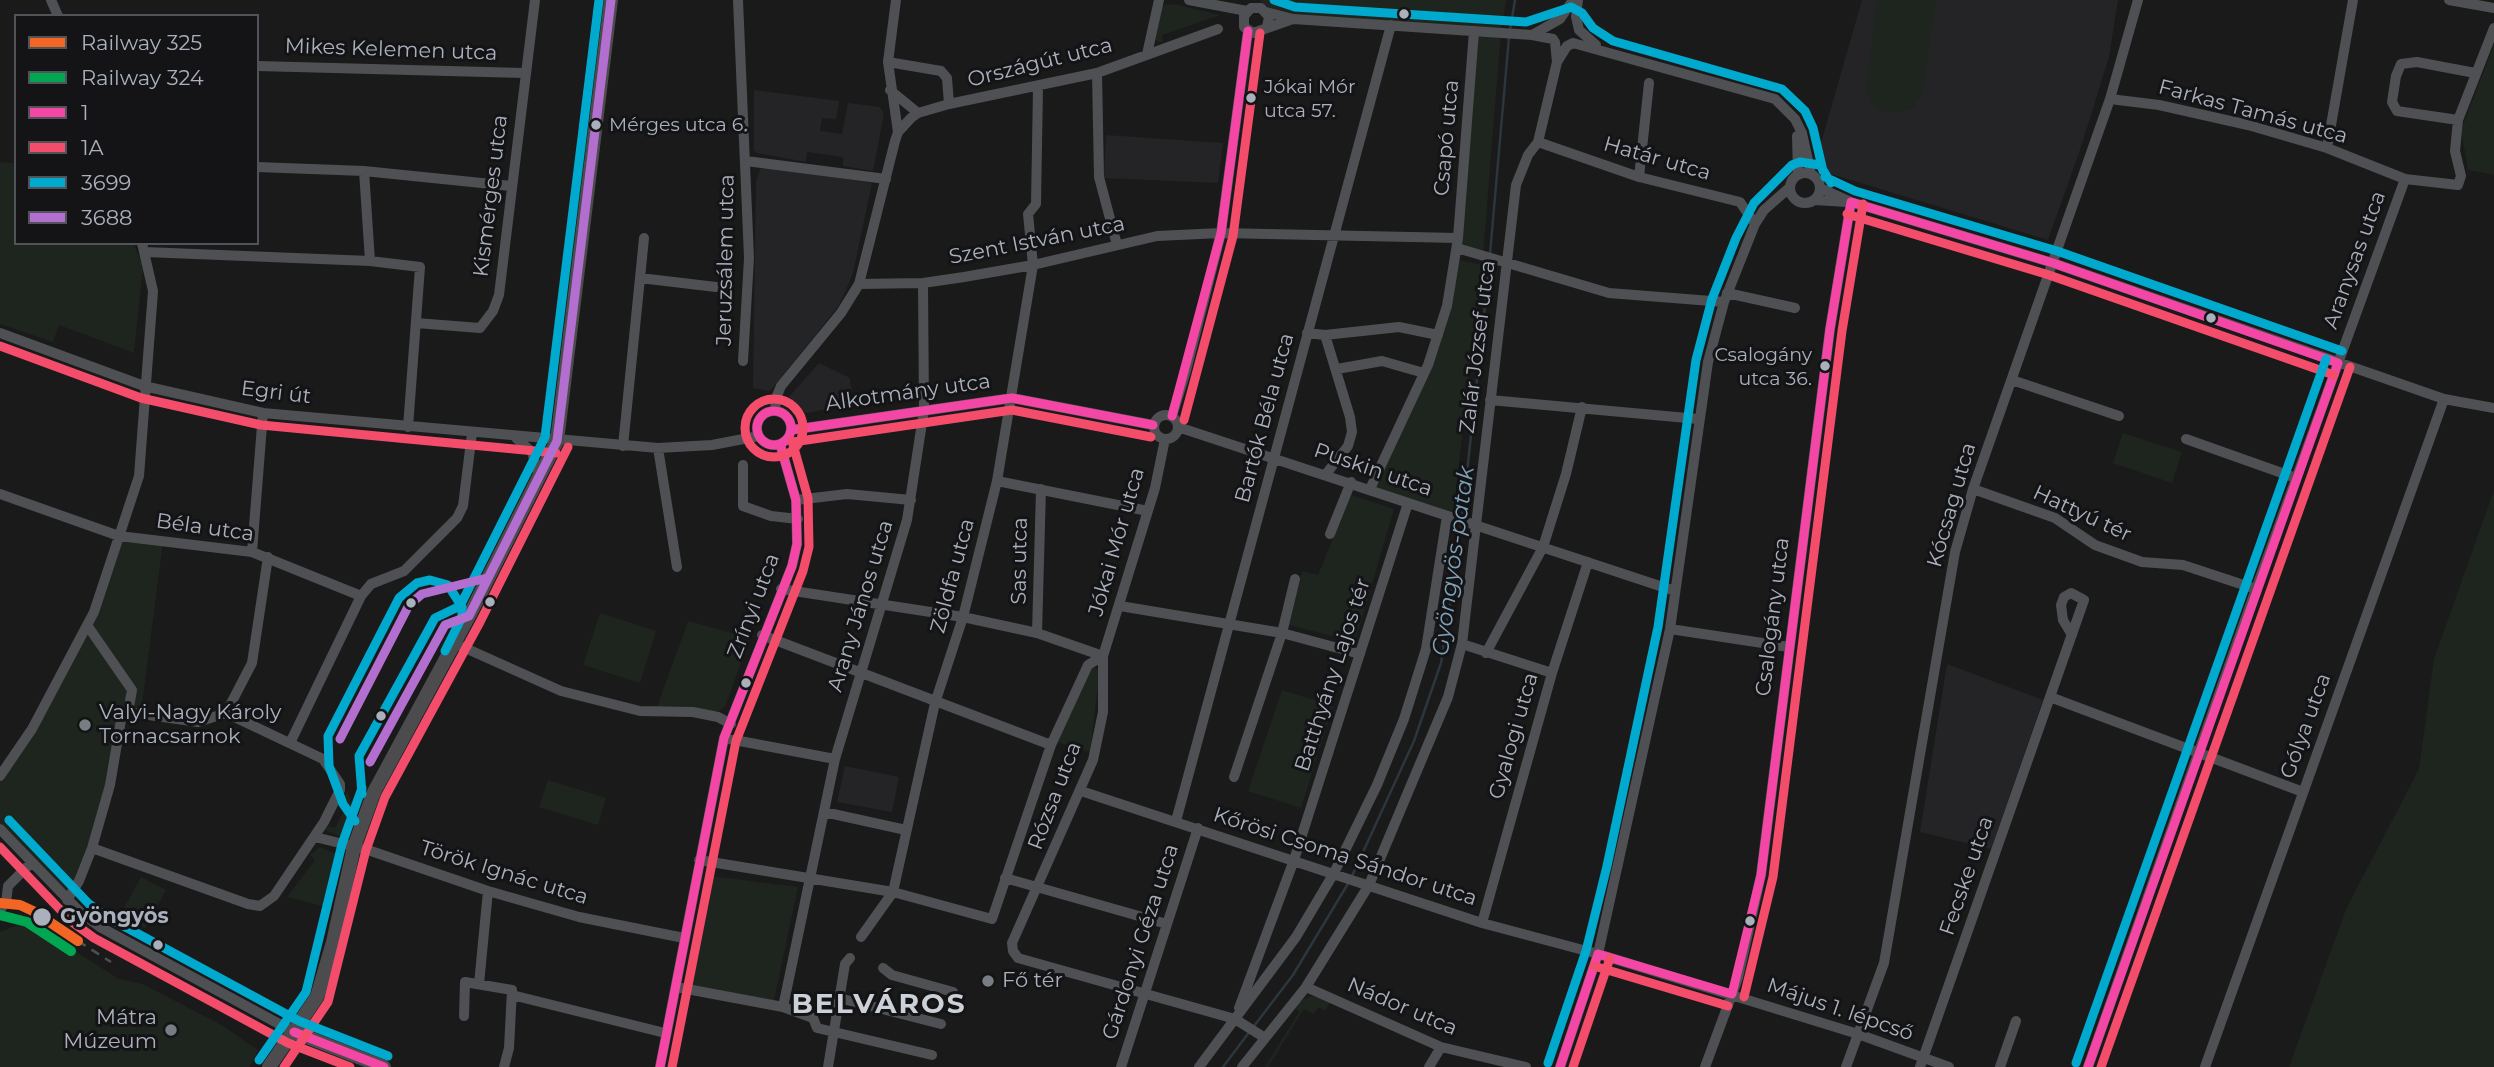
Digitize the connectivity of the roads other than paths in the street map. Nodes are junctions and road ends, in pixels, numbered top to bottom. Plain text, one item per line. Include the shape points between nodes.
1 (535, 0) edge
2 (611, 0) edge
3 (738, 0) edge
4 (896, 0) edge
5 (1159, 0) edge
6 (1189, 0) edge
7 (1576, 0) edge
8 (2138, 0) edge
9 (2353, 0) edge
10 (2449, 0) edge
11 (2494, 8) edge
12 (1255, 15) edge
13 (1557, 22) junction
14 (1391, 25) junction
15 (1578, 28) junction
16 (2494, 28) edge
17 (1218, 29) dead end
18 (1474, 31) junction
19 (1532, 34) junction
20 (1562, 42) junction
21 (1608, 52) junction
22 (1147, 54) junction
23 (888, 62) junction
24 (259, 66) edge
25 (1097, 72) junction
26 (524, 73) junction
27 (2475, 73) junction
28 (1649, 83) dead end
29 (1038, 87) junction
30 (890, 90) junction
31 (2110, 99) junction
32 (948, 104) junction
33 (918, 113) junction
34 (1795, 119) junction
35 (2458, 120) junction
36 (898, 132) junction
37 (1538, 142) junction
38 (2327, 148) junction
39 (746, 161) junction
40 (259, 167) edge
41 (364, 170) junction
42 (1811, 174) junction
43 (1797, 175) junction
44 (1639, 177) junction
45 (886, 179) junction
46 (2405, 179) junction
47 (511, 186) junction
48 (1789, 188) junction
49 (1820, 188) junction
50 (1795, 200) junction
51 (1815, 200) junction
52 (1851, 202) junction
53 (1757, 220) junction
54 (1221, 233) junction
55 (1335, 236) junction
56 (644, 239) dead end
57 (1457, 243) junction
58 (1116, 245) junction
59 (143, 247) edge
60 (370, 261) junction
61 (1504, 263) junction
62 (2053, 263) junction
63 (1033, 265) junction
64 (640, 278) junction
65 (923, 283) junction
66 (859, 284) junction
67 (716, 286) dead end
68 (1725, 298) junction
69 (1794, 308) dead end
70 (416, 323) junction
71 (0, 333) edge
72 (1307, 333) junction
73 (1325, 335) junction
74 (1438, 335) junction
75 (743, 360) dead end
76 (2338, 363) junction
77 (1337, 369) junction
78 (1424, 373) junction
79 (2012, 380) junction
80 (144, 386) junction
81 (1012, 398) junction
82 (2444, 399) junction
83 (1490, 400) junction
84 (1582, 407) junction
85 (2494, 408) edge
86 (924, 410) junction
87 (775, 411) junction
88 (263, 413) junction
89 (1172, 416) junction
90 (2119, 416) dead end
91 (1698, 419) junction
92 (1153, 425) junction
93 (408, 427) junction
94 (1178, 427) junction
95 (791, 430) junction
96 (472, 433) junction
97 (513, 436) junction
98 (759, 436) junction
99 (1166, 439) junction
100 (2186, 439) dead end
101 (557, 441) junction
102 (780, 444) junction
103 (623, 446) junction
104 (658, 448) junction
105 (1275, 457) junction
106 (743, 465) dead end
107 (1326, 474) junction
108 (540, 477) junction
109 (2296, 478) junction
110 (997, 481) junction
111 (1351, 482) junction
112 (1041, 489) junction
113 (1370, 489) junction
114 (1973, 489) junction
115 (1, 496) edge
116 (796, 500) junction
117 (911, 500) junction
118 (1408, 503) junction
119 (1148, 511) junction
120 (1448, 516) junction
121 (798, 519) junction
122 (1475, 525) junction
123 (1330, 534) dead end
124 (119, 536) junction
125 (1543, 547) junction
126 (251, 552) junction
127 (268, 557) junction
128 (1588, 562) junction
129 (677, 567) dead end
130 (1295, 579) dead end
131 (781, 589) junction
132 (2256, 589) junction
133 (1675, 591) junction
134 (361, 596) junction
135 (883, 606) junction
136 (1120, 607) junction
137 (963, 617) junction
138 (87, 625) junction
139 (1230, 626) junction
140 (1670, 629) junction
141 (1037, 633) junction
142 (1282, 633) junction
143 (762, 635) junction
144 (2072, 635) dead end
145 (454, 643) junction
146 (1462, 644) junction
147 (1788, 647) junction
148 (1486, 653) junction
149 (1360, 654) junction
150 (1103, 656) junction
151 (860, 672) junction
152 (1552, 673) junction
153 (2050, 697) junction
154 (935, 703) junction
155 (128, 712) junction
156 (226, 713) junction
157 (731, 724) junction
158 (724, 738) junction
159 (290, 743) junction
160 (1051, 745) junction
161 (2198, 753) junction
162 (835, 759) junction
163 (0, 776) edge
164 (1234, 777) dead end
165 (1081, 791) junction
166 (2303, 792) junction
167 (824, 812) junction
168 (1176, 821) junction
169 (1198, 828) junction
170 (0, 830) edge
171 (906, 830) junction
172 (315, 837) junction
173 (354, 847) junction
174 (92, 848) junction
175 (699, 860) junction
176 (1294, 860) junction
177 (32, 862) junction
178 (1335, 873) junction
179 (810, 878) junction
180 (1005, 878) junction
181 (1366, 884) junction
182 (1039, 888) junction
183 (488, 891) junction
184 (893, 892) junction
185 (67, 900) junction
186 (0, 909) edge
187 (1482, 923) junction
188 (1167, 924) junction
189 (861, 937) dead end
190 (684, 938) junction
191 (1598, 954) junction
192 (850, 958) dead end
193 (883, 968) dead end
194 (479, 984) junction
195 (676, 987) junction
196 (1306, 987) junction
197 (953, 992) dead end
198 (1144, 994) junction
199 (1732, 994) junction
200 (512, 995) junction
201 (839, 998) junction
202 (783, 1007) junction
203 (464, 1016) dead end
204 (1235, 1019) junction
205 (2016, 1021) dead end
206 (941, 1024) dead end
207 (294, 1032) junction
208 (833, 1032) junction
209 (665, 1033) junction
210 (1858, 1034) junction
211 (1265, 1038) junction
212 (1441, 1047) junction
213 (932, 1055) dead end
214 (1922, 1063) edge
215 (269, 1067) edge
216 (384, 1067) edge
217 (504, 1067) edge
218 (660, 1067) edge
219 (828, 1067) edge
220 (1121, 1067) edge
221 (1199, 1067) edge
222 (1242, 1067) edge
223 (1429, 1067) edge
224 (1526, 1067) edge
225 (1560, 1067) edge
226 (1704, 1067) edge
227 (1846, 1067) edge
228 (1949, 1067) edge
229 (2000, 1067) edge
230 (2088, 1067) edge
231 (2205, 1067) edge

1 - 26 street, Kismérges utca
2 - 101 main road
3 - 39 street, Jeruzsálem utca
4 - 23 street
5 - 22 street
6 - 12 street
7 - 13 street
7 - 15 street
8 - 31 street, Kócsag utca
9 - 38 street
10 - 11 street
12 - 14 street
12 - 54 street
13 - 15 street via 1571,20
13 - 19 street
13 - 20 street, Zalár József utca
14 - 18 street
14 - 55 street, Bartók Béla utca
15 - 20 street
15 - 21 street
16 - 27 street
17 - 22 street, Országút utca
18 - 19 street
18 - 57 street, Csapó utca
19 - 20 street
20 - 21 street
20 - 37 street, Zalár József utca
21 - 34 street via 1767,96
22 - 25 street, Országút utca
23 - 30 street
23 - 32 street, Országút utca via 941,71 947,78
24 - 26 street, Mikes Kelemen utca
25 - 29 street, Országút utca
25 - 58 street via 1099,177
26 - 47 street, Kismérges utca
27 - 35 street
27 - 35 street via 2417,62 2401,64 2396,75 2392,102 2397,111
28 - 44 street
29 - 32 street, Országút utca
29 - 63 street, Zöldfa utca via 1036,204 1028,214
30 - 33 street
30 - 36 street
31 - 38 street, Farkas Tamás utca via 2159,105
31 - 62 street, Kócsag utca
32 - 33 street, Országút utca
33 - 36 street, Országút utca
34 - 42 street
34 - 43 street
35 - 46 street, Farkas Tamás utca via 2458,185
36 - 45 street
37 - 44 street, Határ utca
37 - 61 street, Zalár József utca via 1516,185
38 - 46 street, Farkas Tamás utca
39 - 45 street, Jeruzsálem utca
39 - 75 street, Jeruzsálem utca via 749,258
40 - 41 street
41 - 47 street
41 - 60 street
42 - 43 street
42 - 49 street
43 - 48 street
44 - 53 street, Határ utca via 1740,202
45 - 66 street
46 - 76 street, Aranysas utca
47 - 70 street, Kismérges utca via 494,311 480,328
48 - 50 street
48 - 53 street
49 - 51 street
49 - 52 street
50 - 51 street via 1805,204
50 - 53 street
51 - 52 street
52 - 62 street
52 - 147 street, Csalogány utca
53 - 68 street
54 - 55 street, Szent István utca
54 - 58 street, Szent István utca via 1157,236
54 - 89 street
55 - 57 street, Szent István utca
55 - 72 street, Bartók Béla utca
56 - 64 street
57 - 61 street, Szent István utca
57 - 74 street, Csapó utca
58 - 63 street, Szent István utca
59 - 60 street
59 - 80 street via 153,291
60 - 70 street via 420,267
61 - 68 street, Szent István utca via 1609,293
61 - 83 street, Zalár József utca
62 - 76 street
62 - 79 street, Kócsag utca
63 - 65 street, Szent István utca
63 - 81 street, Zöldfa utca
64 - 67 street
64 - 103 street
65 - 66 street, Szent István utca
65 - 86 street, Arany János utca
66 - 87 street via 782,386
68 - 69 street, Szent István utca
68 - 91 street
70 - 93 street
71 - 80 street, Egri út
72 - 73 street
72 - 105 street, Bartók Béla utca
73 - 74 street via 1399,327
73 - 77 street
74 - 78 street, Csapó utca
76 - 82 street
76 - 109 street, Aranysas utca
77 - 78 street via 1382,361
77 - 107 street via 1352,432 1348,446
78 - 113 street, Csapó utca
79 - 90 street
79 - 114 street, Kócsag utca
80 - 88 street, Egri út
80 - 124 street via 139,476
81 - 86 street, Alkotmány utca
81 - 92 street, Alkotmány utca
81 - 110 street, Zöldfa utca
82 - 85 street
82 - 166 street, Gólya utca
83 - 84 street
83 - 122 street, Zalár József utca
84 - 91 street
84 - 125 street
86 - 95 street, Alkotmány utca
86 - 117 street, Arany János utca
87 - 95 street via 790,421
87 - 98 street via 759,419
88 - 93 street, Egri út
88 - 126 street
89 - 92 street via 1161,415
89 - 94 street
91 - 133 street
92 - 99 street via 1156,435
93 - 96 street, Egri út
94 - 99 street
94 - 105 street, Puskin utca
95 - 102 street
96 - 97 street, Egri út
96 - 134 street via 463,506 457,518 404,571 371,584
97 - 101 street, Egri út
97 - 108 street via 532,452
98 - 102 street via 764,442
98 - 104 street
99 - 119 street, Jókai Mór utca
100 - 109 street
101 - 103 street
101 - 108 main road
102 - 116 street, Zrínyi utca
103 - 104 street
104 - 129 street
105 - 107 street, Puskin utca
105 - 139 street, Bartók Béla utca
106 - 121 street via 743,506
107 - 111 street, Puskin utca
108 - 145 main road
109 - 132 street, Aranysas utca
110 - 112 street
110 - 137 street, Zöldfa utca
111 - 113 street, Puskin utca
111 - 123 street
112 - 119 street
112 - 141 street, Sas utca
113 - 118 street, Puskin utca
114 - 132 street, Hattyú tér via 2056,518 2095,545 2142,562 2183,565
114 - 210 street, Kócsag utca via 1955,552 1884,963
115 - 124 street, Béla utca
116 - 117 street via 847,494
116 - 121 street, Zrínyi utca
117 - 135 street, Arany János utca
118 - 120 street, Puskin utca
118 - 149 street, Batthyány Lajos tér
119 - 136 street, Jókai Mór utca
120 - 122 street, Puskin utca
120 - 178 street via 1426,649 1404,719
121 - 131 street, Zrínyi utca via 792,566
122 - 125 street, Puskin utca
122 - 146 street, Zalár József utca
124 - 126 street, Béla utca
124 - 138 street
125 - 128 street, Puskin utca
125 - 148 street
126 - 127 street, Béla utca
127 - 134 street, Béla utca
127 - 156 street via 252,663
128 - 133 street, Puskin utca
128 - 152 street, Gyalogi utca
130 - 142 street
131 - 135 street
131 - 143 street, Zrínyi utca
132 - 161 street, Aranysas utca
133 - 140 street
134 - 159 street
135 - 137 street
135 - 151 street, Arany János utca
136 - 139 street
136 - 150 street, Jókai Mór utca
137 - 141 street
137 - 154 street, Zöldfa utca
138 - 155 street via 132,690
138 - 163 street via 32,729
139 - 142 street
139 - 168 street, Bartók Béla utca
140 - 147 street
140 - 191 street
141 - 150 street
142 - 149 street
142 - 164 street
143 - 151 street
143 - 157 street, Zrínyi utca
144 - 153 street
145 - 157 street via 561,691 640,711 693,712
145 - 173 main road via 381,776
146 - 148 street
146 - 181 street, Zalár József utca via 1424,761
147 - 199 street, Csalogány utca via 1761,875
148 - 152 street
149 - 176 street, Batthyány Lajos tér
150 - 160 street via 1088,665
150 - 165 street, Rózsa utca via 1102,712 1093,760
151 - 154 street
151 - 162 street, Arany János utca
152 - 187 street, Gyalogi utca
153 - 161 street
153 - 214 street, Fecske utca
154 - 160 street
154 - 171 street, Zöldfa utca
155 - 156 street via 198,722
155 - 174 street via 121,720
156 - 159 street
157 - 158 street, Zrínyi utca
158 - 162 street
158 - 175 street, Zrínyi utca
159 - 172 street via 323,759 341,790
160 - 180 street
161 - 166 street
161 - 230 street, Aranysas utca
162 - 167 street, Arany János utca
165 - 168 street, Kőrösi Csoma Sándor utca
165 - 182 street, Rózsa utca
166 - 231 street, Gólya utca
167 - 171 street
167 - 179 street, Arany János utca
168 - 169 street, Kőrösi Csoma Sándor utca
169 - 176 street, Kőrösi Csoma Sándor utca
169 - 188 street, Gárdonyi Géza utca
170 - 177 street
171 - 184 street, Zöldfa utca
172 - 173 street, Török Ignác utca
172 - 174 street via 274,896 260,906
173 - 183 street, Török Ignác utca
173 - 207 main road via 317,997
174 - 185 street
175 - 179 street
175 - 190 street, Zrínyi utca
176 - 178 street, Kőrösi Csoma Sándor utca
176 - 204 street, Batthyány Lajos tér
177 - 185 street
177 - 186 street via 8,886 6,903
178 - 181 street, Kőrösi Csoma Sándor utca
178 - 204 street via 1281,960
179 - 184 street
179 - 202 street, Arany János utca
180 - 182 street
180 - 184 street via 992,919
181 - 187 street, Kőrösi Csoma Sándor utca
181 - 196 street, Zalár József utca
182 - 188 street
182 - 198 street, Rózsa utca via 1012,943 1018,958
183 - 190 street, Török Ignác utca via 579,917
183 - 194 street
184 - 189 street
185 - 207 street via 132,946
187 - 191 street, Kőrösi Csoma Sándor utca
188 - 198 street, Gárdonyi Géza utca
190 - 195 street, Zrínyi utca
191 - 199 street, Május 1. lépcső
191 - 225 street
192 - 201 street
193 - 197 street via 892,975
194 - 200 street via 512,990
194 - 203 street via 465,982
195 - 202 street
195 - 209 street, Zrínyi utca
196 - 211 street, Zalár József utca
196 - 212 street, Nádor utca
198 - 204 street
198 - 220 street, Gárdonyi Géza utca
199 - 210 street, Május 1. lépcső
199 - 226 street, Csalogány utca
200 - 209 street
200 - 217 street
201 - 206 street
201 - 208 street
202 - 208 street via 813,1018 817,1028
204 - 211 street
204 - 221 street
205 - 229 street
207 - 215 main road
207 - 216 main road
208 - 213 street
208 - 219 street
209 - 218 street, Zrínyi utca
210 - 214 street, Május 1. lépcső
210 - 227 street, Kócsag utca
211 - 222 street, Zalár József utca
212 - 223 street
212 - 224 street, Nádor utca
214 - 228 street, Május 1. lépcső

